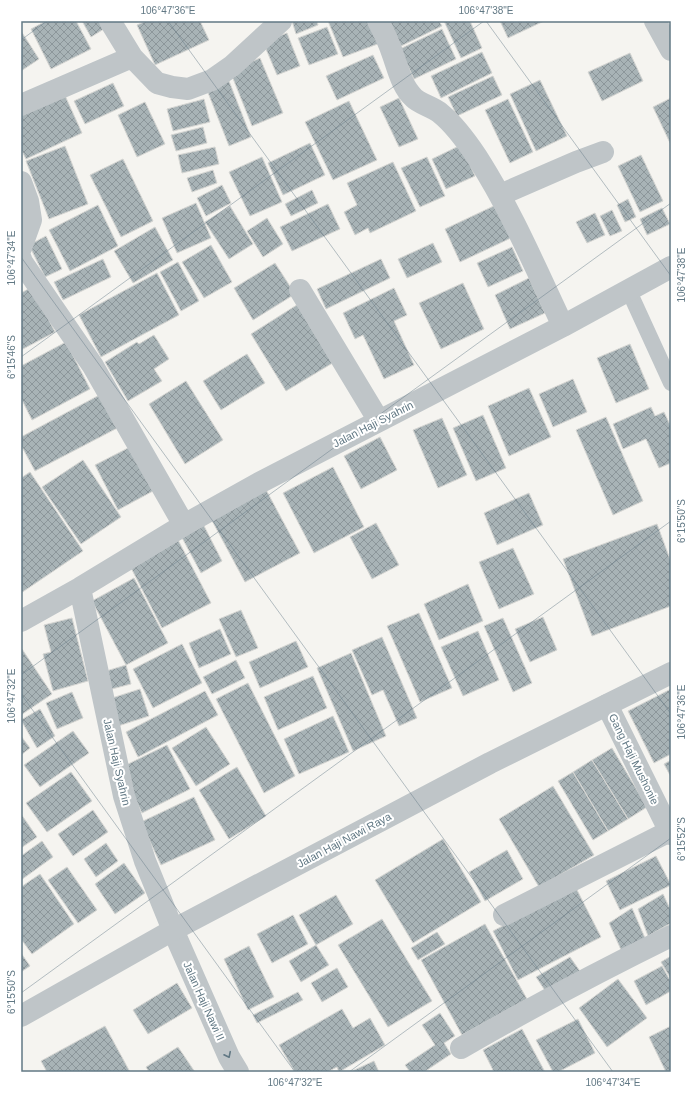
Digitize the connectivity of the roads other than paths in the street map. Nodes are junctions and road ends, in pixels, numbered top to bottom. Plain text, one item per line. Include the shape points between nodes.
1 (110, 21) edge
2 (281, 21) edge
3 (378, 21) edge
4 (655, 21) edge
5 (671, 50) edge
6 (132, 57) junction
7 (21, 105) edge
8 (603, 152) dead end
9 (21, 182) edge
10 (500, 195) junction
11 (21, 248) edge
12 (21, 259) edge
13 (671, 267) edge
14 (628, 289) junction
15 (300, 290) dead end
16 (563, 326) junction
17 (671, 383) edge
18 (379, 421) junction
19 (184, 525) junction
20 (80, 588) junction
21 (21, 621) edge
22 (671, 673) edge
23 (608, 705) junction
24 (670, 833) edge
25 (504, 915) dead end
26 (172, 930) junction
27 (671, 936) edge
28 (21, 1016) edge
29 (461, 1048) dead end
30 (238, 1072) edge

1 - 6 street
2 - 6 street via 232,66 212,80 188,89 157,83
3 - 10 street via 400,76 414,99 440,113 457,130
4 - 5 street
6 - 7 street
8 - 10 street
9 - 11 street via 31,220
10 - 16 street
12 - 19 street via 93,366
13 - 14 street, Jalan Haji Syahrin
14 - 16 street, Jalan Haji Syahrin
14 - 17 lane
15 - 18 street
16 - 18 street, Jalan Haji Syahrin
18 - 19 street, Jalan Haji Syahrin
19 - 20 street, Jalan Haji Syahrin
20 - 21 street, Jalan Haji Syahrin
20 - 26 street, Jalan Haji Syahrin via 124,796 145,861
22 - 23 street, Jalan Haji Nawi Raya
23 - 24 street, Gang Haji Mushonie
23 - 26 street, Jalan Haji Nawi Raya via 490,763
24 - 25 street
26 - 28 street, Jalan Haji Nawi Raya
26 -> 30 street, Jalan Haji Nawi II
27 - 29 street via 587,978

